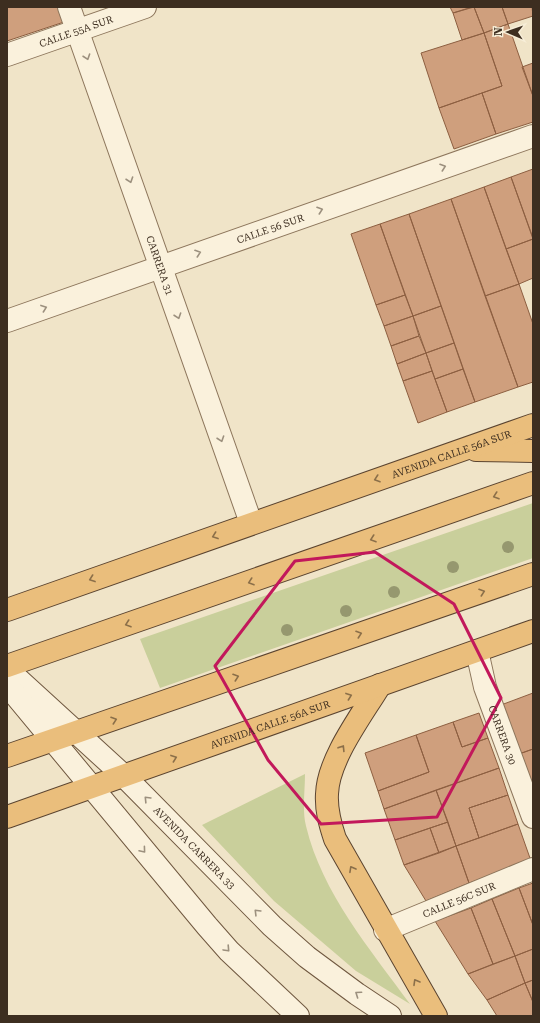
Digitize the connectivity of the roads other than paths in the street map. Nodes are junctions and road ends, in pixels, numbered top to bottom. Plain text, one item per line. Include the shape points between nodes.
1 (69, 7) edge
2 (145, 7) edge
3 (78, 30) junction
4 (7, 55) edge
5 (533, 136) edge
6 (161, 266) junction
7 (7, 321) edge
8 (533, 425) edge
9 (461, 450) junction
10 (533, 451) edge
11 (533, 484) edge
12 (251, 523) junction
13 (533, 574) edge
14 (7, 610) edge
15 (533, 631) edge
16 (477, 651) junction
17 (7, 666) edge
18 (7, 669) edge
19 (7, 685) edge
20 (380, 685) junction
21 (77, 733) junction
22 (53, 741) junction
23 (7, 756) edge
24 (124, 776) junction
25 (91, 788) junction
26 (7, 817) edge
27 (533, 817) edge
28 (533, 869) edge
29 (385, 930) junction
30 (298, 1016) edge
31 (390, 1016) edge
32 (436, 1016) edge

1 - 3 street, CARRERA 31
2 - 3 street, CALLE 55A SUR
3 - 4 street, CALLE 55A SUR
3 -> 6 street, CARRERA 31
6 -> 5 street, CALLE 56 SUR
7 -> 6 street, CALLE 56 SUR
6 -> 12 street, CARRERA 31
8 - 9 highway, AVENIDA CALLE 56A SUR
9 - 10 highway
9 -> 12 highway, AVENIDA CALLE 56A SUR
11 -> 17 highway
12 -> 14 highway, AVENIDA CALLE 56A SUR
21 -> 13 highway
15 - 16 highway, AVENIDA CALLE 56A SUR
16 - 20 highway, AVENIDA CALLE 56A SUR
16 - 27 street, CARRERA 30 via 485,687
18 - 21 street, AVENIDA CARRERA 33
19 - 22 street
24 -> 20 highway, AVENIDA CALLE 56A SUR
29 -> 20 highway via 335,839 328,818 326,794 335,759
21 - 22 highway
21 - 24 street, AVENIDA CARRERA 33
22 - 23 highway
22 - 25 street
24 - 25 highway, AVENIDA CALLE 56A SUR
31 -> 24 street, AVENIDA CARRERA 33 via 307,957 272,926
25 - 26 highway, AVENIDA CALLE 56A SUR
25 -> 30 street via 220,941
28 - 29 street, CALLE 56C SUR
32 -> 29 highway

